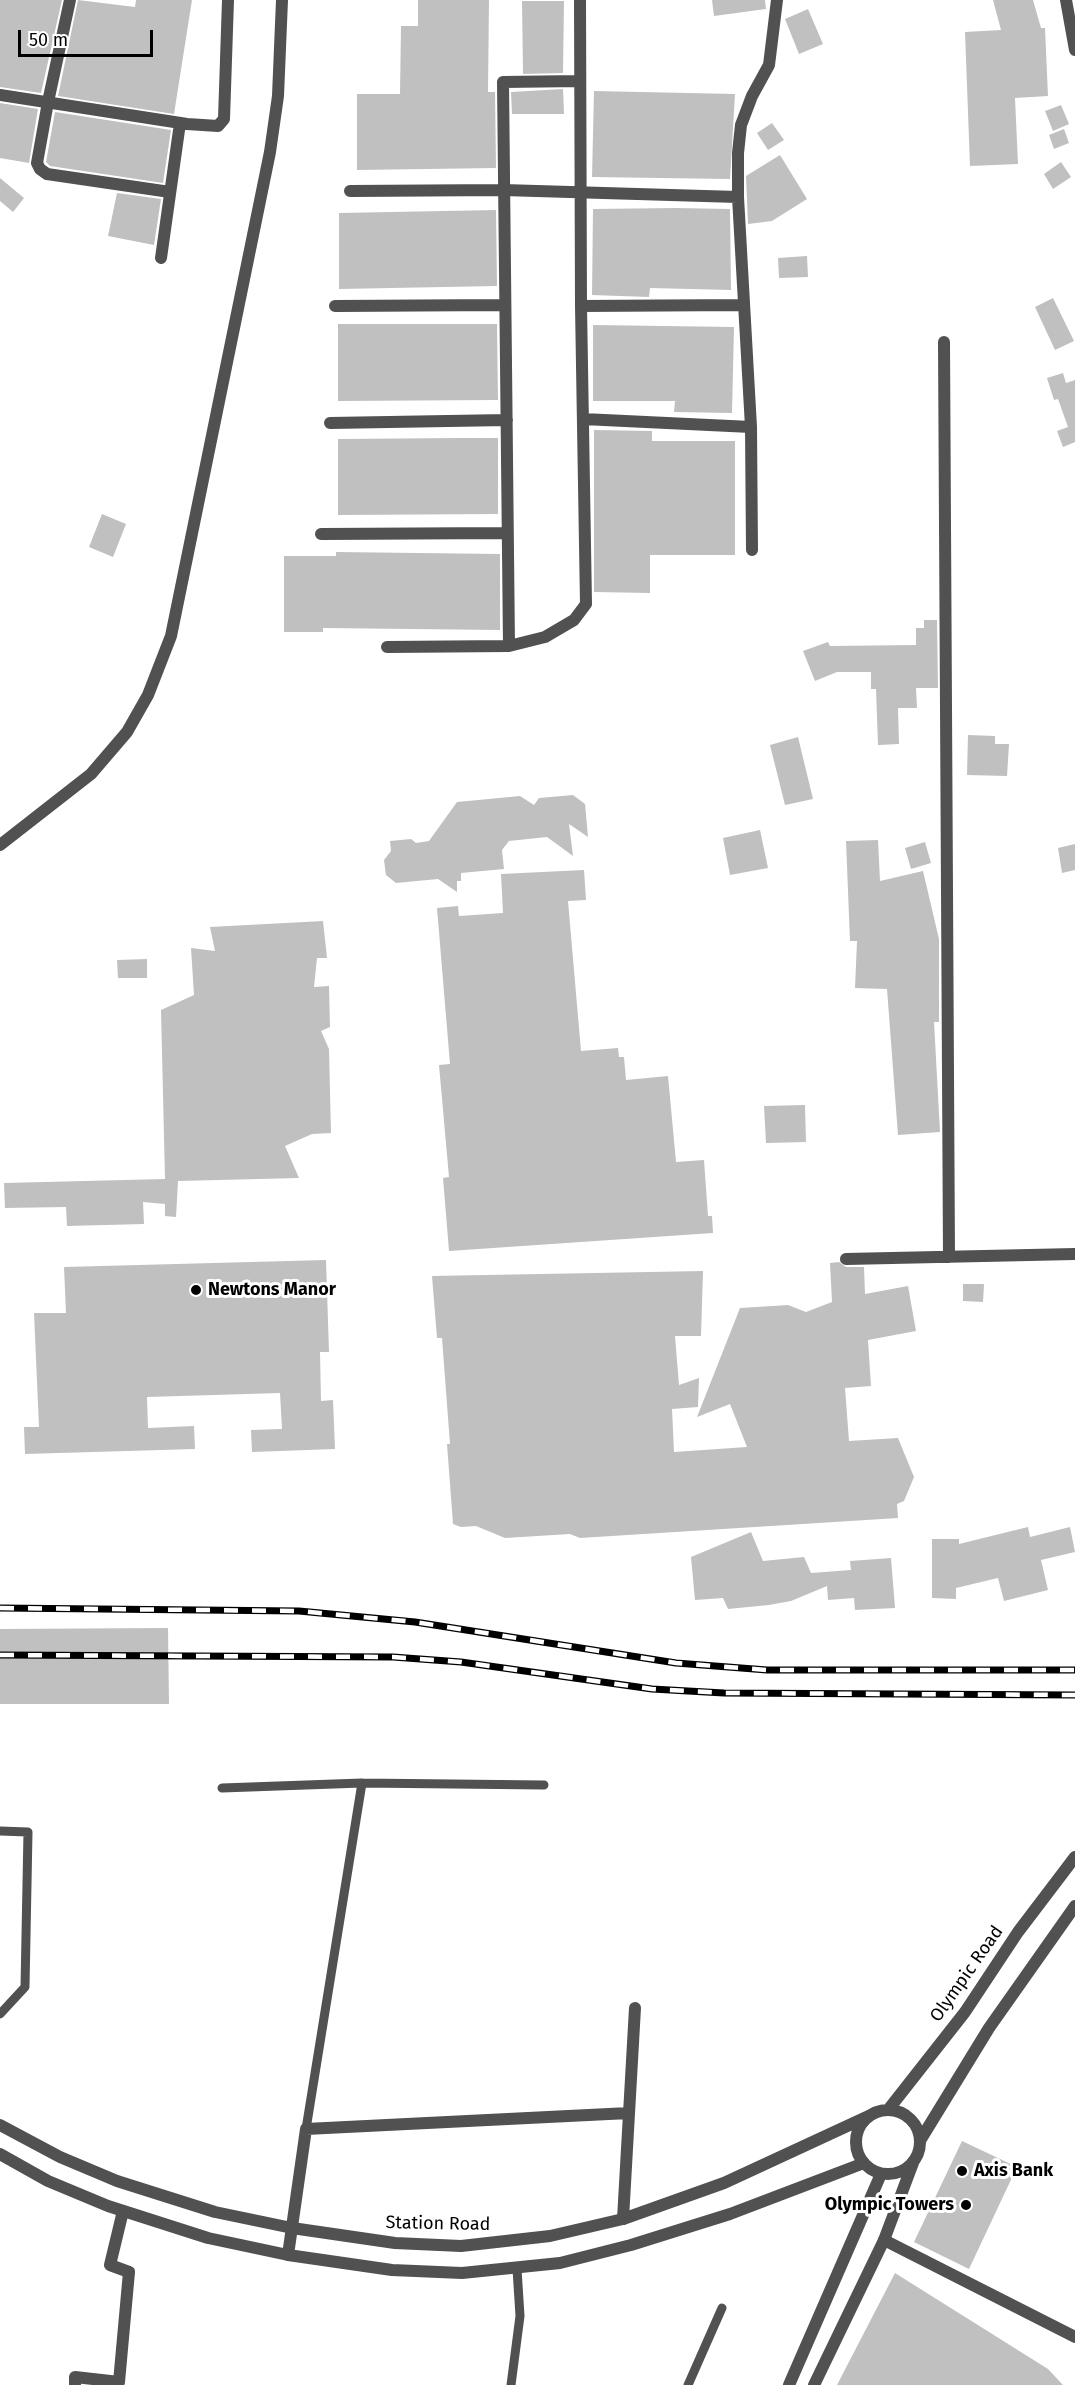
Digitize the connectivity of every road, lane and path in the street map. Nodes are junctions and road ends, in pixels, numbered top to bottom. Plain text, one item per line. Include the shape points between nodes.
1 (70, 0) edge
2 (228, 0) edge
3 (282, 0) edge
4 (580, 0) edge
5 (777, 0) edge
6 (1066, 0) edge
7 (1075, 50) edge
8 (580, 81) junction
9 (0, 95) edge
10 (48, 102) junction
11 (180, 123) junction
12 (503, 190) junction
13 (350, 191) dead end
14 (582, 191) junction
15 (170, 192) junction
16 (738, 197) junction
17 (161, 258) dead end
18 (504, 305) junction
19 (744, 305) junction
20 (334, 306) dead end
21 (581, 306) junction
22 (944, 342) dead end
23 (583, 419) junction
24 (507, 420) junction
25 (330, 423) dead end
26 (751, 427) junction
27 (507, 533) junction
28 (321, 534) dead end
29 (752, 550) dead end
30 (509, 646) junction
31 (387, 647) dead end
32 (0, 844) edge
33 (1075, 1254) edge
34 (949, 1257) junction
35 (846, 1259) dead end
36 (362, 1783) junction
37 (544, 1785) dead end
38 (222, 1788) dead end
39 (0, 1831) edge
40 (1075, 1857) edge
41 (1075, 1906) edge
42 (635, 2008) dead end
43 (0, 2014) edge
44 (888, 2110) junction
45 (629, 2113) junction
46 (871, 2115) junction
47 (0, 2125) edge
48 (306, 2129) junction
49 (921, 2139) junction
50 (0, 2154) edge
51 (864, 2163) junction
52 (913, 2163) junction
53 (880, 2174) junction
54 (123, 2211) junction
55 (623, 2219) junction
56 (292, 2228) junction
57 (884, 2240) junction
58 (288, 2255) junction
59 (518, 2269) junction
60 (722, 2308) dead end
61 (1075, 2337) edge
62 (75, 2385) edge
63 (512, 2385) edge
64 (688, 2385) edge
65 (789, 2385) edge
66 (814, 2385) edge

1 - 10 street
2 - 11 street via 224,119 218,126
3 - 32 street via 278,96 270,152 171,636 148,695 127,732 91,774
4 - 8 street
5 - 16 street via 769,65 741,125
6 - 7 street
8 - 12 street via 503,82
8 - 14 street
9 - 10 street
10 - 11 street
10 - 15 street via 37,163 40,169 47,174
11 - 15 street
12 - 13 street
12 - 14 street
12 - 18 street
14 - 16 street
14 - 21 street
15 - 17 street
16 - 19 street
18 - 20 street
18 - 24 street
19 - 21 street
19 - 26 street
21 - 23 street
22 - 34 street
23 - 26 street
23 - 30 street via 586,604 574,620 545,637
24 - 25 street
24 - 27 street
26 - 29 street
27 - 28 street
27 - 30 street
30 - 31 street
33 - 34 street
34 - 35 street
36 - 37 lane
36 - 38 lane
36 - 48 lane
39 - 43 lane via 28,1832 25,1987
40 - 44 street, Olympic Road via 1018,1932 965,2012
41 - 49 street via 989,2028
42 - 45 street
44 - 46 street
44 - 49 street via 910,2118
45 - 48 street
45 - 55 street
46 - 51 street via 857,2137
46 - 55 street, Station Road via 724,2182
47 - 56 street, Station Road via 117,2181 215,2212
48 - 56 street
49 - 52 street
50 - 54 street via 48,2181
51 - 53 street
51 - 59 street via 729,2214 631,2245
52 - 53 street via 904,2171
52 - 57 street
53 - 65 street
54 - 58 street via 208,2238
54 - 62 street via 110,2265 129,2272 119,2382 75,2377
55 - 56 street, Station Road via 550,2236 461,2246 395,2243
56 - 58 street
57 - 61 street
57 - 66 street
58 - 59 street via 392,2270 462,2273
59 - 63 lane via 520,2316
60 - 64 lane

